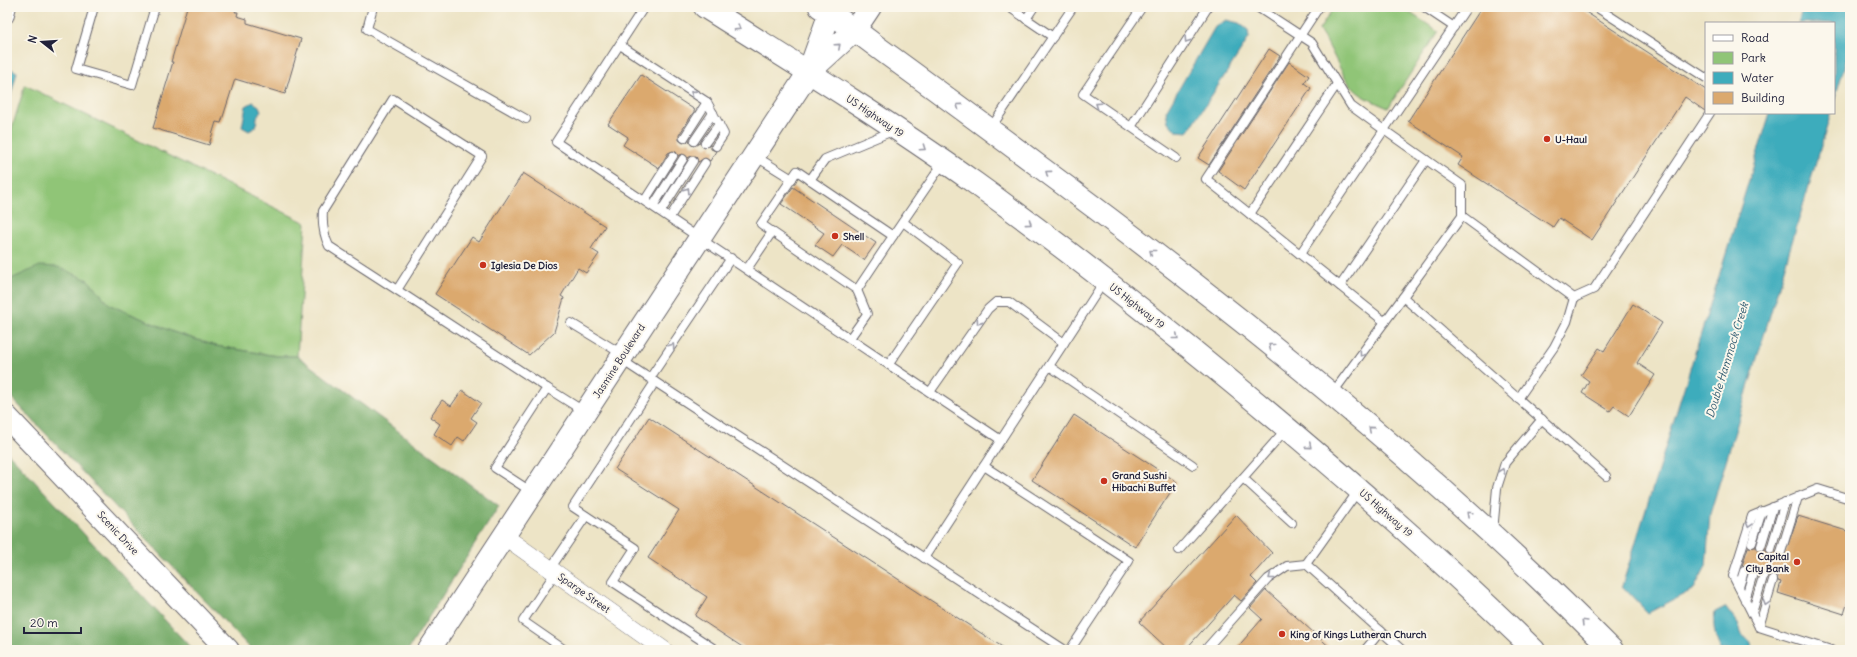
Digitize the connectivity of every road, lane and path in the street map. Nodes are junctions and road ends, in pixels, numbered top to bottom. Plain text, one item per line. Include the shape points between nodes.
1 (12, 7) edge
2 (94, 7) edge
3 (155, 7) edge
4 (373, 7) edge
5 (644, 7) edge
6 (705, 7) edge
7 (870, 7) edge
8 (1009, 7) edge
9 (1034, 7) edge
10 (1073, 7) edge
11 (1142, 7) edge
12 (1208, 7) edge
13 (1257, 7) edge
14 (1319, 7) edge
15 (1424, 7) edge
16 (1468, 7) edge
17 (1596, 7) edge
18 (826, 9) edge
19 (7, 18) edge
20 (1026, 19) junction
21 (1454, 27) junction
22 (854, 31) junction
23 (1300, 35) junction
24 (1053, 37) junction
25 (620, 45) junction
26 (809, 72) junction
27 (1705, 77) edge
28 (1337, 84) junction
29 (707, 102) junction
30 (713, 113) junction
31 (1709, 114) edge
32 (526, 119) dead end
33 (719, 124) junction
34 (1131, 127) junction
35 (896, 130) junction
36 (990, 130) junction
37 (1384, 130) junction
38 (684, 138) dead end
39 (694, 141) dead end
40 (705, 143) dead end
41 (716, 146) dead end
42 (754, 155) junction
43 (673, 156) dead end
44 (683, 158) dead end
45 (1176, 158) dead end
46 (1426, 160) junction
47 (693, 161) dead end
48 (944, 162) junction
49 (705, 163) dead end
50 (792, 179) junction
51 (810, 180) junction
52 (645, 200) junction
53 (653, 206) junction
54 (661, 211) junction
55 (1250, 214) junction
56 (1462, 216) junction
57 (670, 217) junction
58 (903, 222) junction
59 (772, 232) junction
60 (893, 236) junction
61 (701, 237) junction
62 (1300, 254) junction
63 (731, 258) junction
64 (747, 269) junction
65 (1105, 280) junction
66 (1340, 286) junction
67 (397, 290) junction
68 (857, 290) junction
69 (1403, 297) junction
70 (1574, 298) junction
71 (1385, 322) junction
72 (571, 323) dead end
73 (850, 338) junction
74 (1064, 344) junction
75 (622, 357) junction
76 (889, 364) junction
77 (1049, 366) junction
78 (652, 380) junction
79 (547, 388) junction
80 (930, 392) junction
81 (1332, 395) junction
82 (1518, 399) junction
83 (585, 413) junction
84 (7, 417) edge
85 (1542, 419) junction
86 (1287, 428) junction
87 (1001, 440) junction
88 (1194, 465) dead end
89 (984, 466) junction
90 (1606, 476) dead end
91 (1242, 478) junction
92 (1359, 489) junction
93 (533, 492) junction
94 (1798, 497) junction
95 (1850, 499) edge
96 (1786, 502) junction
97 (1773, 507) junction
98 (1762, 512) junction
99 (586, 516) junction
100 (1292, 523) dead end
101 (504, 536) junction
102 (1493, 537) junction
103 (1752, 543) dead end
104 (1762, 546) dead end
105 (1771, 549) dead end
106 (1179, 550) dead end
107 (1781, 552) dead end
108 (924, 558) junction
109 (1306, 564) junction
110 (1744, 570) dead end
111 (553, 571) junction
112 (1753, 573) dead end
113 (1763, 577) dead end
114 (1773, 580) dead end
115 (1739, 587) junction
116 (1745, 600) junction
117 (1752, 613) junction
118 (1759, 627) junction
119 (1381, 631) junction
120 (1526, 647) edge
121 (228, 650) edge
122 (429, 650) edge
123 (565, 650) edge
124 (664, 650) edge
125 (716, 650) edge
126 (1065, 650) edge
127 (1070, 650) edge
128 (1205, 650) edge
129 (1365, 650) edge
130 (1402, 650) edge
131 (1612, 650) edge
132 (1831, 650) edge

1 - 19 lane
2 - 3 lane via 76,69 132,85
4 - 32 lane via 367,29
5 - 25 lane
6 -> 26 main road, US Highway 19
7 - 22 main road, Jasmine Boulevard
8 - 20 lane
9 - 20 lane
10 - 24 lane
34 -> 11 lane via 1083,94
12 -> 34 lane
13 - 23 lane
14 - 23 lane
15 - 21 lane
16 - 21 lane
17 - 27 lane
18 - 22 main road
18 - 26 main road, Jasmine Boulevard
20 - 24 lane
21 - 37 lane
26 -> 22 main road, Jasmine Boulevard
36 -> 22 main road
23 - 28 lane via 1312,42
23 - 55 lane via 1206,179
24 - 36 lane
29 -> 25 lane
25 - 52 lane via 556,142
26 - 35 main road, US Highway 19
26 - 42 main road, Jasmine Boulevard
28 - 37 lane via 1351,106
28 - 55 lane
29 - 30 lane
29 - 38 lane
30 - 33 lane
30 - 39 lane
31 - 70 lane via 1594,289
33 - 40 lane
33 - 41 lane via 724,134
34 - 45 lane
35 -> 48 main road, US Highway 19
35 - 51 lane via 825,159
81 -> 36 main road via 1093,206
37 - 46 lane
37 - 62 lane
42 - 50 lane
42 - 61 main road, Jasmine Boulevard
43 - 52 lane
44 - 53 lane
46 - 56 lane via 1462,184
46 - 66 lane
47 - 54 lane
48 - 58 lane
48 -> 65 main road, US Highway 19
57 -> 49 lane
50 - 51 lane via 797,171
50 - 59 lane via 761,224
51 - 60 lane
52 - 53 lane
53 - 54 lane
54 - 57 lane
55 - 62 lane
56 - 69 lane
56 - 70 lane
57 - 61 lane
58 - 60 lane
58 - 76 lane via 958,263
59 - 64 lane
59 - 68 lane
60 - 68 lane
61 - 63 lane
61 - 75 main road, Jasmine Boulevard
62 - 66 lane
63 - 64 lane
78 -> 63 lane
64 - 73 lane
65 - 74 lane
65 -> 86 main road, US Highway 19
66 - 71 lane
67 - 67 lane via 482,156 393,100 323,211 322,223 329,246
67 - 79 lane
68 - 73 lane via 867,314
69 - 71 lane
69 - 82 lane
70 - 82 lane via 1567,322 1554,347
71 -> 81 lane
72 - 75 lane
73 - 76 lane
74 - 77 lane
74 -> 80 lane via 1009,302 996,302 988,309
75 - 78 lane
75 - 83 main road, Jasmine Boulevard
76 - 80 lane
77 - 87 lane
77 - 88 lane
78 - 99 lane via 573,507
78 - 108 lane
79 - 83 lane
79 - 93 lane via 495,468
80 - 87 lane
102 -> 81 main road
82 - 85 lane
83 - 93 main road, Jasmine Boulevard
84 - 121 main road, Scenic Drive
85 - 90 lane
102 -> 85 lane via 1496,494 1502,471 1512,454
86 - 91 lane
86 -> 92 main road, US Highway 19
87 - 89 lane
89 - 108 lane
89 - 127 lane via 1128,561
91 - 100 lane
91 - 106 lane
92 - 109 lane
92 - 120 main road, US Highway 19 via 1406,530
93 - 101 main road, Jasmine Boulevard
94 - 95 lane via 1818,489
94 - 96 lane
94 - 107 lane
96 - 97 lane
96 - 105 lane
97 - 98 lane
97 - 104 lane
98 - 103 lane
98 -> 115 lane via 1752,516 1733,576
99 - 111 lane
99 - 125 lane via 635,548 613,582
101 - 111 street, Sparge Street
101 - 122 main road, Jasmine Boulevard
131 -> 102 main road
108 - 126 lane
109 - 119 lane
109 -> 128 lane via 1287,566 1268,579
110 - 115 lane
111 - 123 lane via 523,622
111 - 124 street, Sparge Street
112 - 116 lane
113 - 117 lane
114 -> 118 lane
115 - 116 lane
116 - 117 lane
117 - 118 lane
118 - 132 lane
119 - 129 lane
119 - 130 lane

